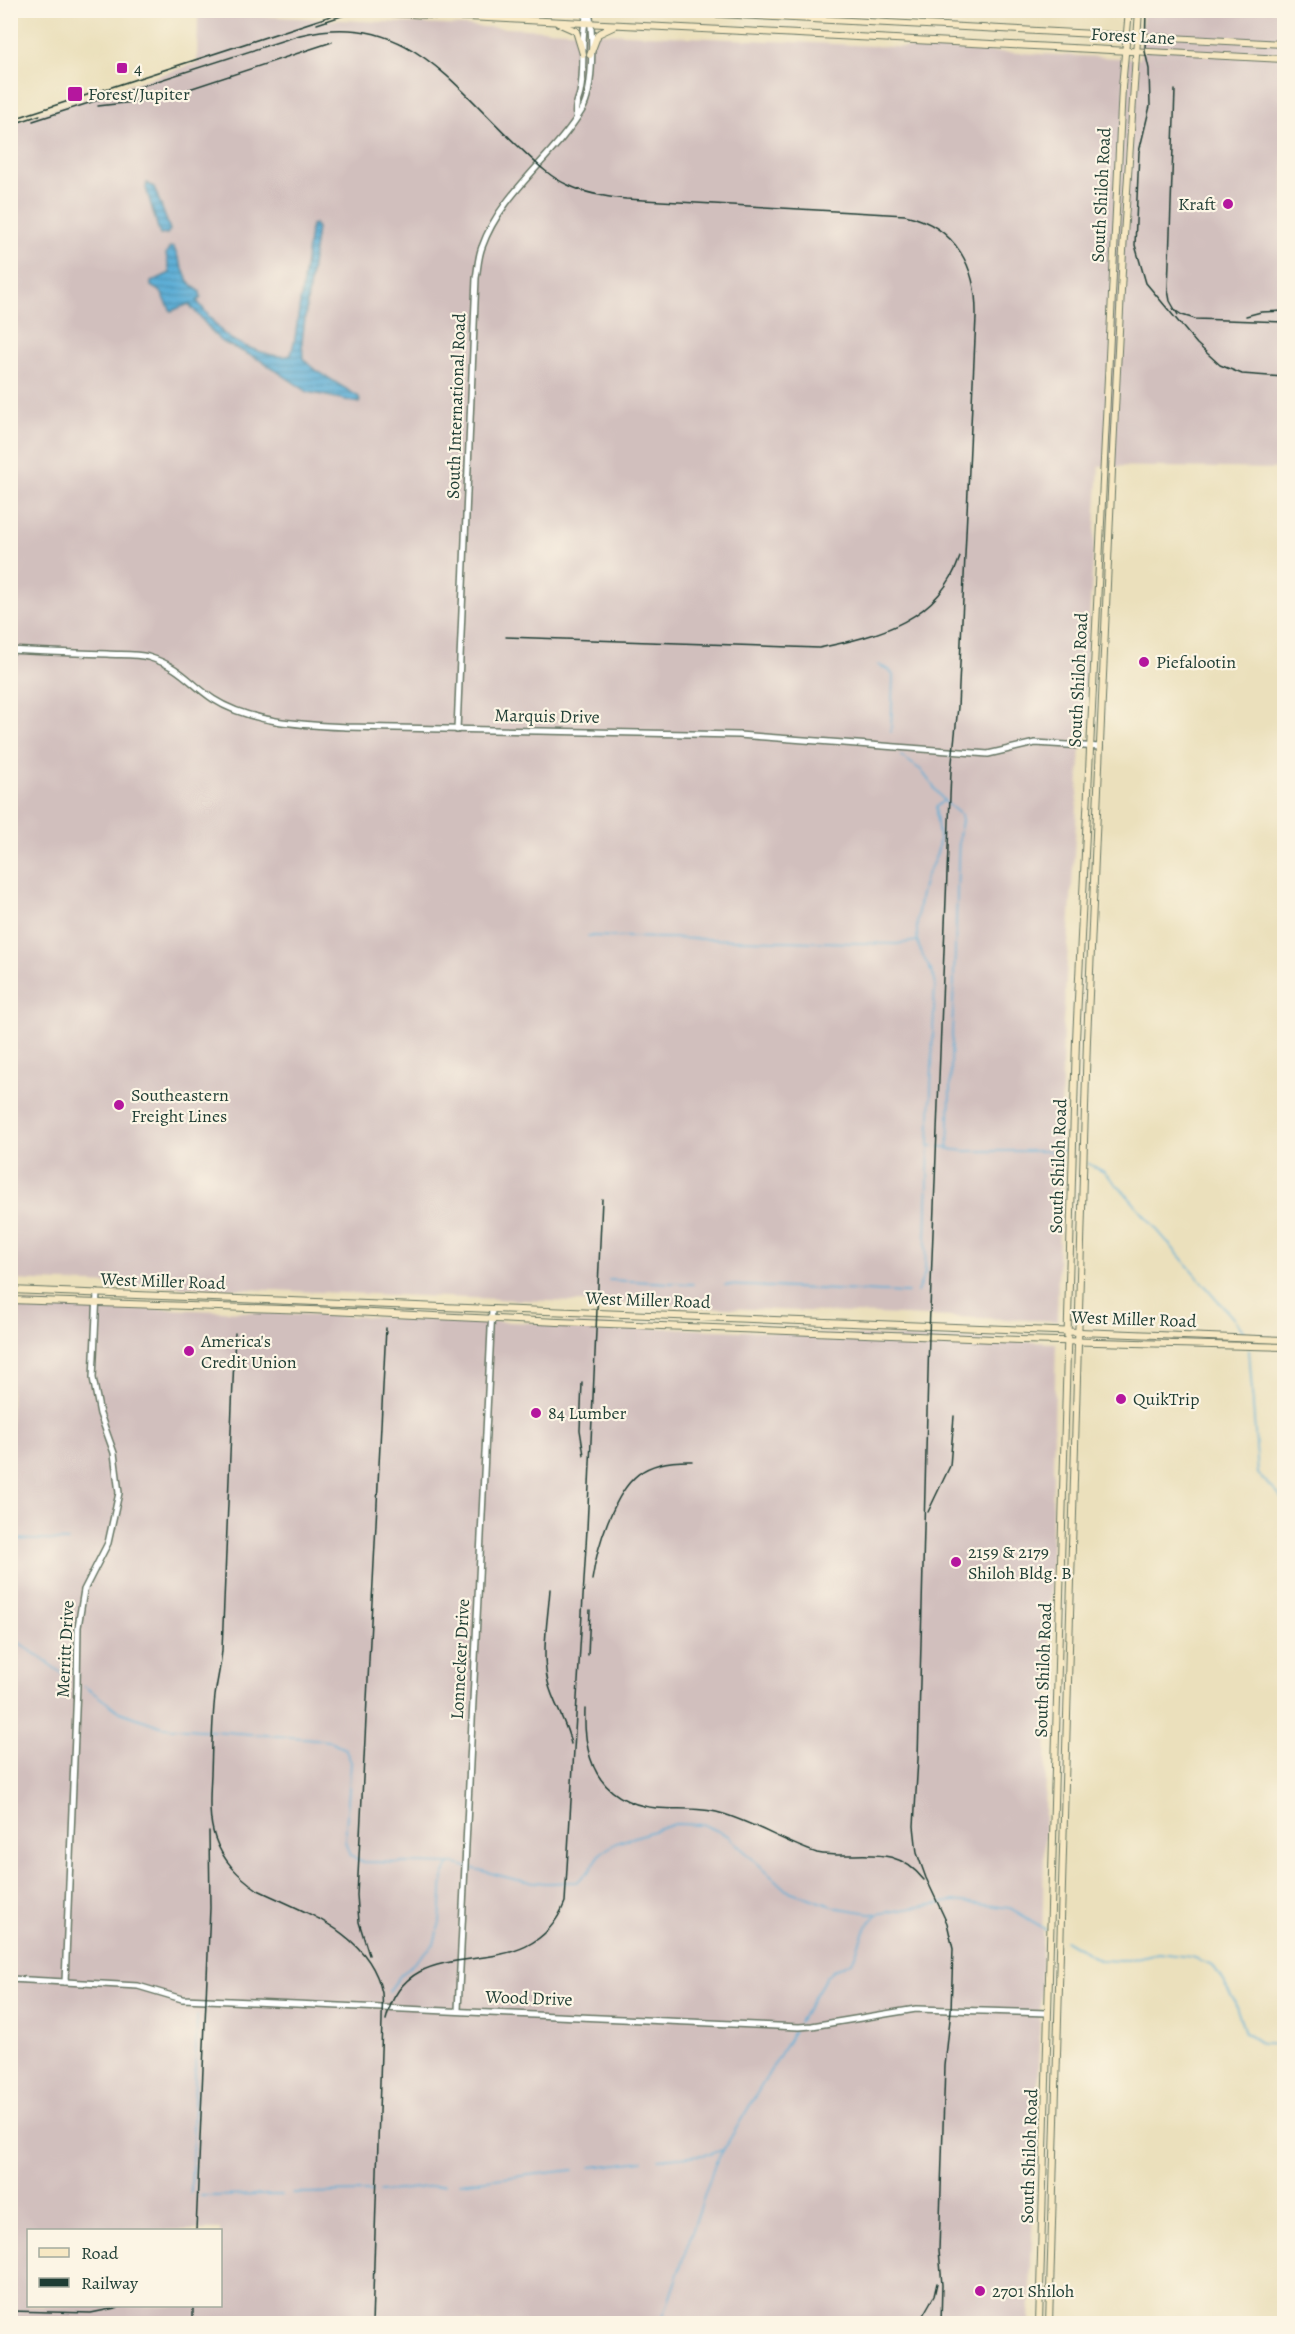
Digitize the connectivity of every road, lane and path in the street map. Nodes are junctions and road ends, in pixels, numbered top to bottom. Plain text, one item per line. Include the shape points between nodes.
1 (332, 10) edge
2 (588, 10) edge
3 (643, 10) edge
4 (1129, 10) edge
5 (1139, 10) edge
6 (706, 14) junction
7 (546, 20) junction
8 (849, 21) junction
9 (584, 22) junction
10 (591, 23) junction
11 (619, 25) junction
12 (705, 29) junction
13 (849, 36) junction
14 (1126, 36) junction
15 (1137, 36) junction
16 (1284, 44) edge
17 (1125, 51) junction
18 (1135, 51) junction
19 (583, 54) junction
20 (590, 55) junction
21 (1284, 59) edge
22 (576, 116) junction
23 (10, 650) edge
24 (457, 730) junction
25 (1090, 747) junction
26 (1100, 747) junction
27 (10, 1290) edge
28 (97, 1293) junction
29 (10, 1300) edge
30 (96, 1303) junction
31 (492, 1309) junction
32 (492, 1319) junction
33 (1068, 1331) junction
34 (1077, 1331) junction
35 (1284, 1340) edge
36 (1068, 1341) junction
37 (1077, 1341) junction
38 (1284, 1347) edge
39 (10, 1979) edge
40 (65, 1982) junction
41 (458, 2010) junction
42 (1047, 2013) junction
43 (1039, 2324) edge
44 (1049, 2324) edge

1 - 7 main road, Forest Lane
2 - 9 street, South International Road
2 - 10 street, South International Road
3 - 6 main road, Forest Lane
4 - 14 main road, South Shiloh Road
5 - 15 main road, South Shiloh Road
6 - 8 main road, Forest Lane
6 - 12 main road
7 - 9 main road, Forest Lane
7 - 19 main road via 576,31
8 - 13 main road
8 - 14 main road, Forest Lane
9 - 10 main road, Forest Lane
9 - 19 street, South International Road
10 - 11 main road, Forest Lane
10 - 20 street, South International Road
11 - 12 main road, Forest Lane
11 - 20 main road via 598,34
12 - 13 main road, Forest Lane
13 - 17 main road, Forest Lane
14 - 15 main road, Forest Lane
14 - 17 main road, South Shiloh Road
15 - 16 main road, Forest Lane
15 - 18 main road, South Shiloh Road
17 - 18 main road, Forest Lane
17 - 25 main road, South Shiloh Road
18 - 21 main road, Forest Lane
18 - 26 main road, South Shiloh Road
19 - 22 street, South International Road
20 - 22 street, South International Road via 588,94
22 - 24 street, South International Road via 564,137 494,222 481,249 476,279
23 - 24 street, Marquis Drive via 146,656 180,672 223,705 277,722
24 - 25 street, Marquis Drive via 739,735 988,754 1035,743
25 - 26 street, Marquis Drive
25 - 33 main road, South Shiloh Road
26 - 34 main road, South Shiloh Road
27 - 28 main road, West Miller Road
28 - 30 street, Merritt Drive
28 - 31 main road, West Miller Road
29 - 30 main road, West Miller Road
30 - 32 main road, West Miller Road
30 - 40 street, Merritt Drive via 93,1378 114,1453 119,1493 108,1543 84,1590 78,1627
31 - 32 street, Lonnecker Drive
31 - 33 main road, West Miller Road
32 - 36 main road, West Miller Road
32 - 41 street, Lonnecker Drive
33 - 34 main road, West Miller Road
33 - 36 main road, South Shiloh Road
34 - 35 main road, West Miller Road
34 - 37 main road, South Shiloh Road
36 - 37 main road, West Miller Road
36 - 42 main road, South Shiloh Road
37 - 38 main road, West Miller Road
37 - 44 main road, South Shiloh Road
39 - 40 street, Wood Drive
40 - 41 street, Wood Drive via 138,1986 182,1999
41 - 42 street, Wood Drive via 800,2026 916,2009
42 - 43 main road, South Shiloh Road

